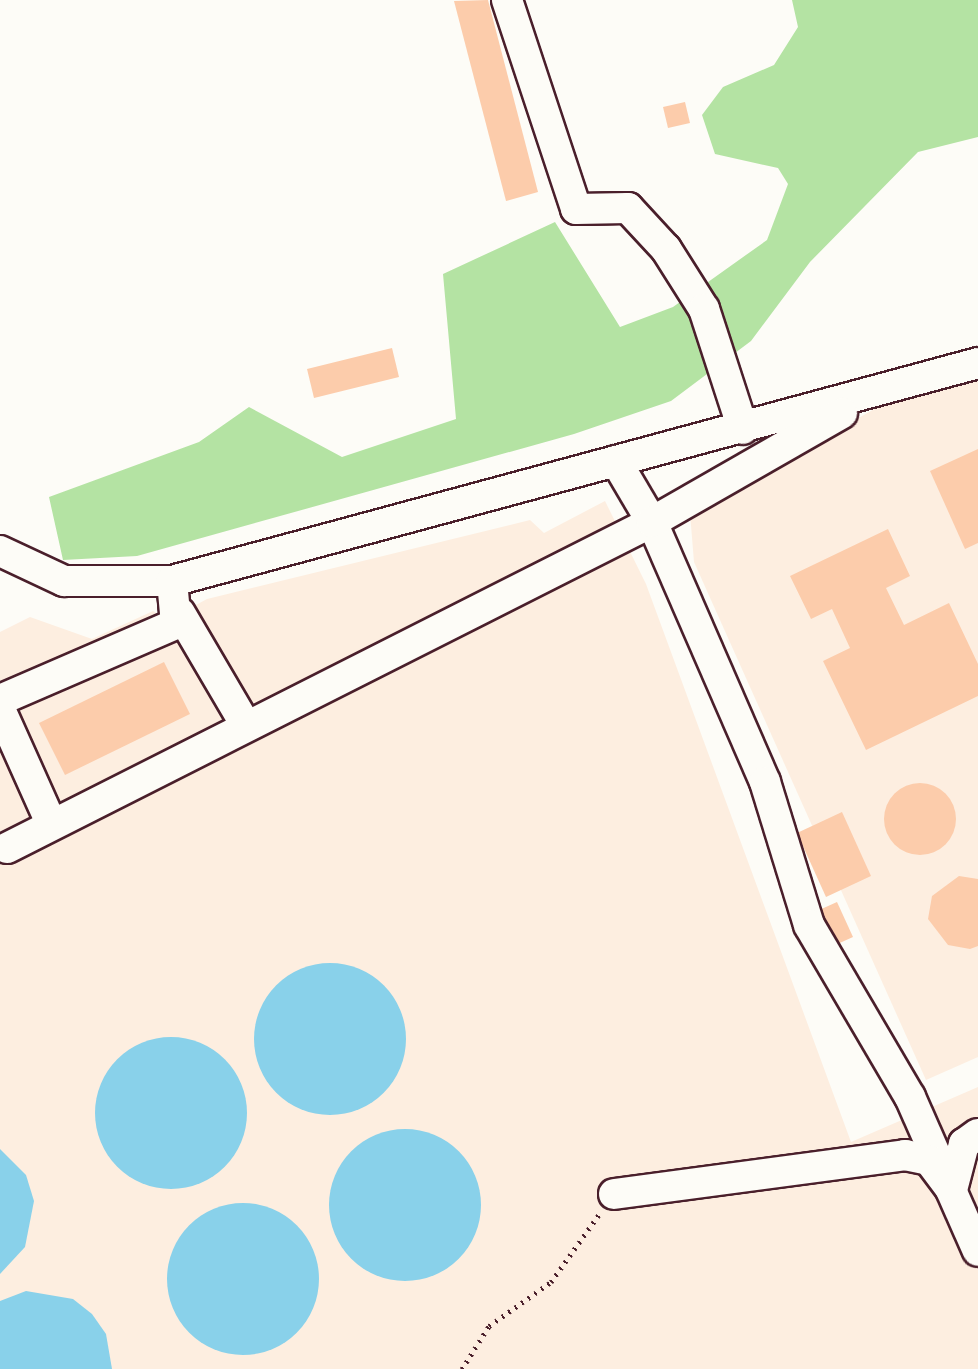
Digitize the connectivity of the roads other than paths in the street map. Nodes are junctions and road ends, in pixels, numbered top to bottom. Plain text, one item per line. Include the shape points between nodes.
1 (507, 0) edge
2 (978, 363) edge
3 (885, 389) junction
4 (743, 429) junction
5 (616, 461) junction
6 (652, 522) junction
7 (0, 551) edge
8 (172, 581) junction
9 (180, 613) junction
10 (0, 700) edge
11 (0, 709) edge
12 (245, 724) junction
13 (51, 823) junction
14 (7, 848) dead end
15 (978, 1134) edge
16 (952, 1190) junction
17 (614, 1194) road end
18 (978, 1251) edge

1 - 4 street via 576,209 628,208 666,249 704,309
2 - 3 street
3 - 4 street
3 - 6 street
4 - 5 street
5 - 6 street
5 - 8 street
6 - 12 street
6 - 16 street via 765,782 809,925 910,1097
7 - 8 street via 64,581
8 - 9 street
9 - 10 street via 176,624
9 - 12 street
11 - 13 street
12 - 13 street
13 - 14 street
15 - 16 street via 964,1144
16 - 17 street via 929,1160 905,1155
16 - 18 street

